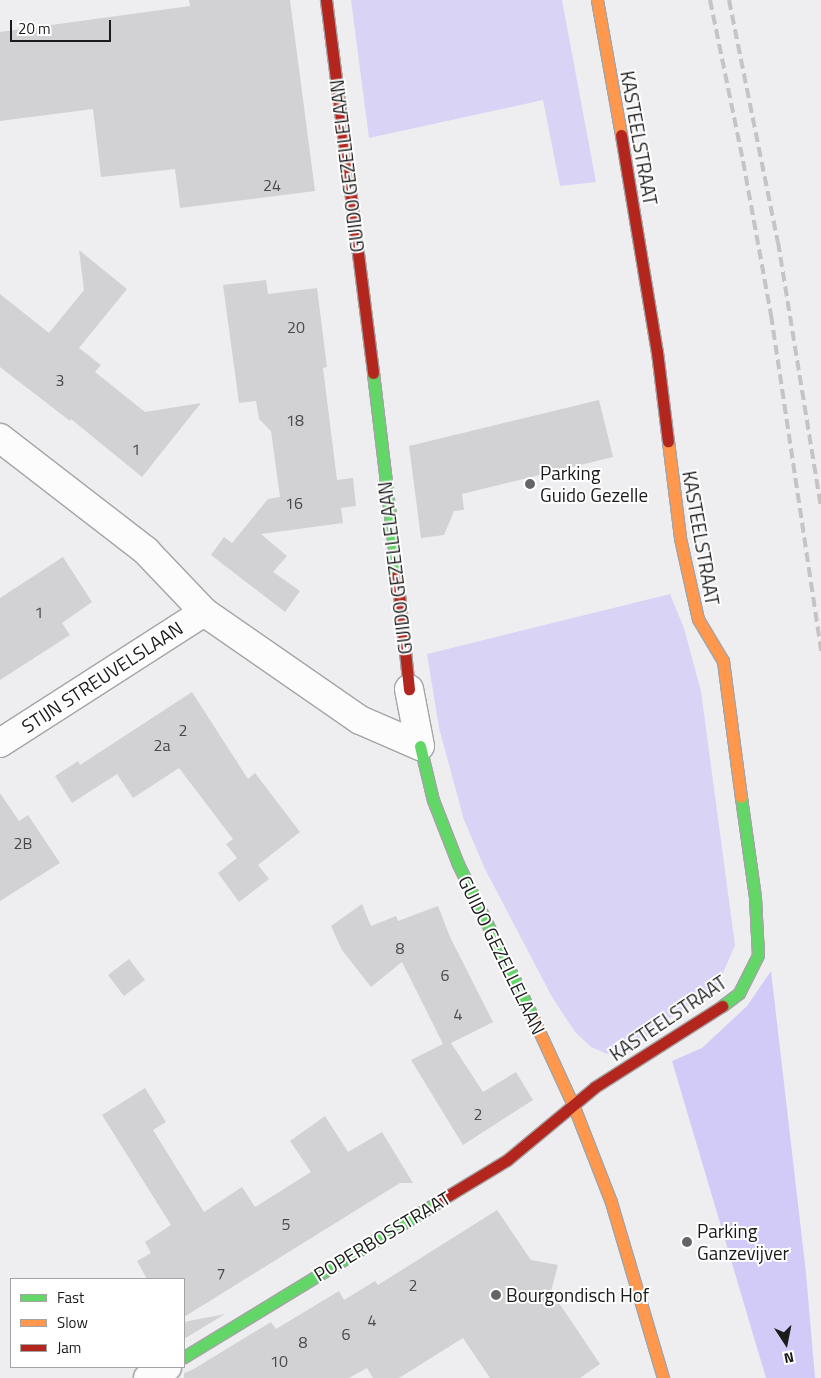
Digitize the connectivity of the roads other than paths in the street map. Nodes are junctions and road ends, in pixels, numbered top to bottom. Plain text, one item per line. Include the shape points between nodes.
1 (326, 0) edge
2 (597, 0) edge
3 (0, 438) edge
4 (204, 612) junction
5 (409, 689) joint
6 (0, 743) edge
7 (420, 746) junction
8 (574, 1107) junction
9 (185, 1355) edge
10 (165, 1368) edge
11 (148, 1378) edge
12 (663, 1378) edge

1 - 5 street, GUIDO GEZELLELAAN
2 - 8 street, KASTEELSTRAAT via 658,361 680,538 698,619 723,661 755,897 758,955 739,993 709,1016 595,1087
3 - 4 street via 146,552
4 - 6 street, STIJN STREUVELSLAAN
4 - 7 street via 360,720
5 - 7 street, GUIDO GEZELLELAAN
7 - 8 street, GUIDO GEZELLELAAN via 433,800 458,864
8 - 9 street, POPERBOSSTRAAT via 507,1160
8 - 12 street, GUIDO GEZELLELAAN via 611,1202
10 - 11 street

